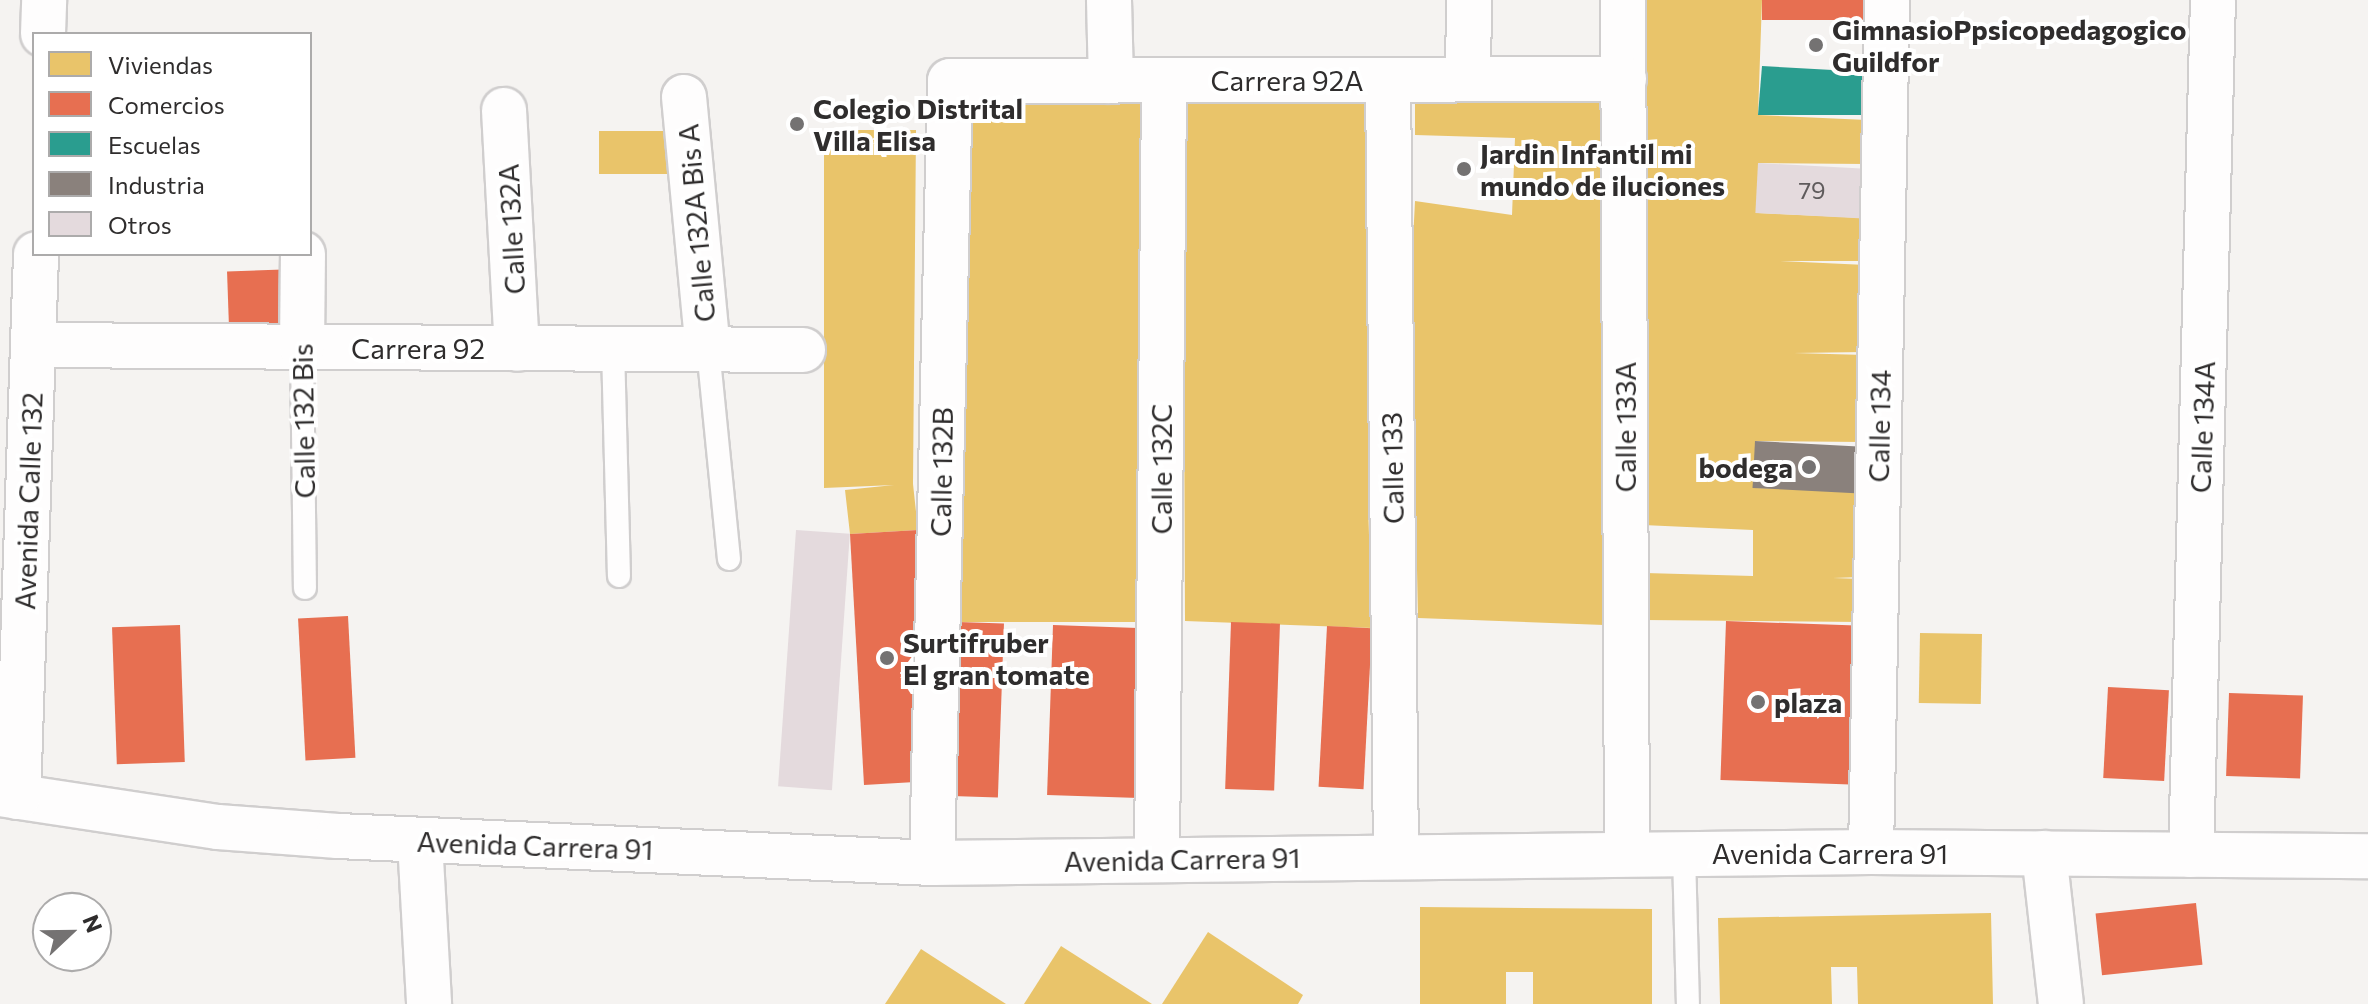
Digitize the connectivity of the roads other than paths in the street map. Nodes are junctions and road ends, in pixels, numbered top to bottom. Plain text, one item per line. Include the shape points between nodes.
1 (44, 0) edge
2 (1109, 0) edge
3 (1469, 0) edge
4 (1623, 0) edge
5 (1887, 0) edge
6 (2213, 0) edge
7 (43, 32) edge
8 (1468, 79) junction
9 (1624, 79) junction
10 (1164, 80) junction
11 (1388, 80) junction
12 (950, 81) joint
13 (1111, 81) junction
14 (684, 97) dead end
15 (504, 110) dead end
16 (36, 256) edge
17 (303, 256) edge
18 (33, 345) junction
19 (302, 347) junction
20 (613, 348) junction
21 (517, 349) junction
22 (708, 349) junction
23 (803, 350) dead end
24 (729, 559) dead end
25 (619, 576) dead end
26 (305, 588) dead end
27 (9, 795) edge
28 (420, 841) junction
29 (1871, 852) junction
30 (2044, 853) junction
31 (1627, 854) junction
32 (1684, 854) junction
33 (2191, 855) junction
34 (1396, 856) junction
35 (2368, 856) edge
36 (1157, 858) junction
37 (932, 863) junction
38 (429, 1004) edge
39 (1688, 1004) edge
40 (2061, 1004) edge

1 - 7 street
2 - 13 street
3 - 8 street
4 - 9 street, Calle 133A
5 - 29 street, Calle 134
6 - 33 street, Calle 134A
8 - 9 street, Carrera 92A
8 - 11 street, Carrera 92A
9 - 31 street, Calle 133A
10 - 11 street, Carrera 92A
10 - 13 street, Carrera 92A
10 - 36 street, Calle 132C
11 - 34 street, Calle 133
12 - 13 street, Carrera 92A
12 - 37 street, Calle 132B
14 - 22 street, Calle 132A Bis A
15 - 21 street, Calle 132A
16 - 18 street, Avenida Calle 132
17 - 19 street, Calle 132 Bis
18 - 19 street, Carrera 92
18 - 27 street, Avenida Calle 132
19 - 21 street, Carrera 92
19 - 26 lane, Calle 132 Bis
20 - 21 street, Carrera 92
20 - 22 street, Carrera 92
20 - 25 lane
22 - 23 street, Carrera 92
22 - 24 lane
27 - 28 street, Avenida Carrera 91 via 218,827
28 - 37 street, Avenida Carrera 91
28 - 38 street
29 - 30 street, Avenida Carrera 91
29 - 32 street, Avenida Carrera 91
30 - 33 street, Avenida Carrera 91
30 - 40 street
31 - 32 street, Avenida Carrera 91
31 - 34 street, Avenida Carrera 91
32 - 39 lane
33 - 35 street, Avenida Carrera 91
34 - 36 street, Avenida Carrera 91
36 - 37 street, Avenida Carrera 91

